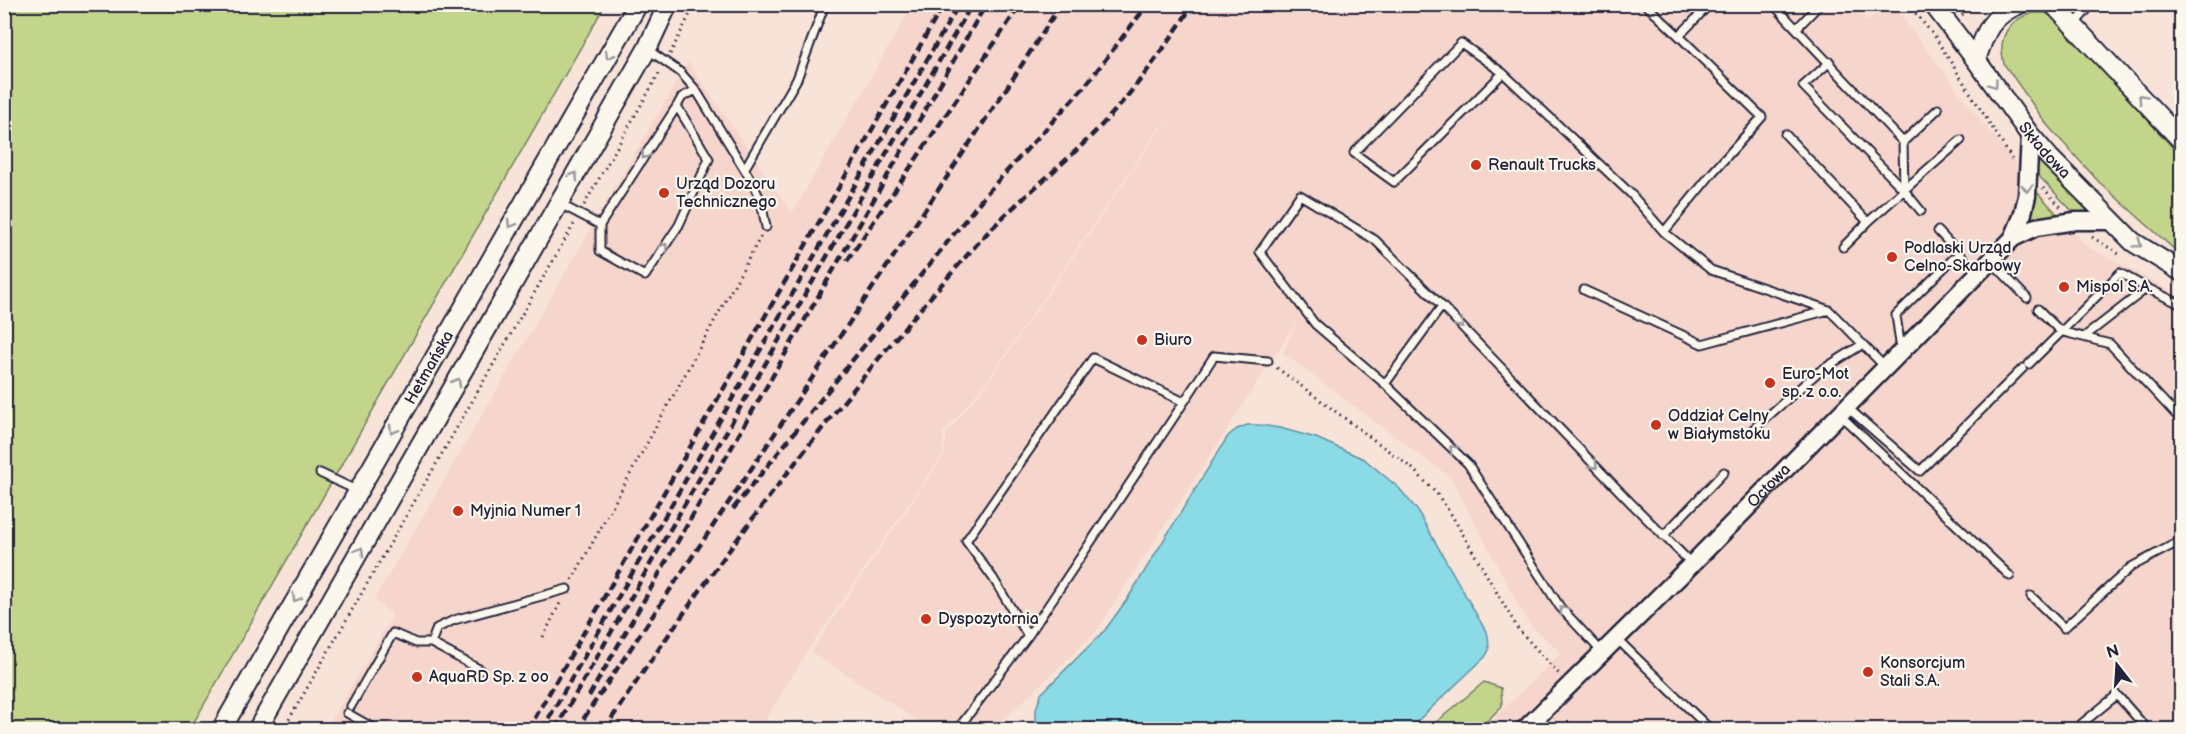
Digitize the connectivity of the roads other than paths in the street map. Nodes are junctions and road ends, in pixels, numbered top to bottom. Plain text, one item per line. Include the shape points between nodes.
1 (639, 4) edge
2 (668, 4) edge
3 (825, 4) edge
4 (1645, 4) edge
5 (1710, 4) edge
6 (1773, 4) edge
7 (1820, 4) edge
8 (1933, 4) edge
9 (2020, 4) edge
10 (2053, 4) edge
11 (2092, 4) edge
12 (2074, 25) junction
13 (1797, 28) junction
14 (1679, 36) junction
15 (647, 49) junction
16 (1976, 60) junction
17 (1830, 62) junction
18 (1503, 73) junction
19 (696, 90) junction
20 (677, 106) junction
21 (1938, 109) dead end
22 (1785, 134) dead end
23 (2030, 135) junction
24 (1961, 140) dead end
25 (2181, 141) edge
26 (1903, 142) junction
27 (745, 168) junction
28 (1904, 190) junction
29 (559, 203) junction
30 (1921, 211) dead end
31 (2112, 221) junction
32 (1868, 222) junction
33 (600, 225) junction
34 (766, 227) road end
35 (1938, 231) dead end
36 (1664, 232) junction
37 (2013, 238) junction
38 (1843, 247) dead end
39 (1959, 253) junction
40 (1991, 261) junction
41 (2181, 272) edge
42 (1978, 274) junction
43 (2147, 288) junction
44 (1584, 290) dead end
45 (2027, 298) dead end
46 (2181, 305) edge
47 (1442, 306) junction
48 (2038, 309) dead end
49 (1829, 310) junction
50 (2060, 331) junction
51 (2084, 337) junction
52 (1863, 344) junction
53 (1902, 351) junction
54 (1268, 361) road end
55 (1885, 367) junction
56 (1385, 384) junction
57 (1184, 402) junction
58 (1842, 410) junction
59 (2181, 421) edge
60 (1750, 432) dead end
61 (1724, 472) dead end
62 (320, 473) dead end
63 (358, 491) junction
64 (1663, 536) junction
65 (2181, 540) edge
66 (1692, 564) junction
67 (2010, 576) dead end
68 (567, 589) road end
69 (2031, 596) dead end
70 (1028, 636) junction
71 (1616, 638) junction
72 (431, 643) junction
73 (1602, 652) junction
74 (262, 656) junction
75 (481, 670) dead end
76 (291, 671) junction
77 (221, 729) edge
78 (257, 729) edge
79 (377, 729) edge
80 (957, 729) edge
81 (1524, 729) edge
82 (1711, 729) edge
83 (2074, 729) edge
84 (2148, 729) edge

1 - 15 main road via 638,27
1 -> 63 main road, Hetmańska
2 - 15 main road, Hetmańska
3 - 27 lane via 797,79
4 - 14 lane
5 - 14 lane
6 - 13 lane
7 - 13 lane
8 - 16 main road, Składowa
9 - 16 main road via 1998,15 1983,38
10 - 12 main road
11 - 12 lane
25 -> 12 main road
13 - 17 lane
14 - 36 lane via 1762,117
15 - 19 lane via 680,72
29 -> 15 main road, Hetmańska
16 -> 23 main road, Składowa
17 - 26 lane
17 - 28 lane via 1803,86
18 - 18 lane via 1461,43 1354,153 1394,182
18 - 36 lane via 1631,194
19 - 20 lane via 682,97
19 - 27 lane
20 -> 33 lane
33 -> 20 lane via 600,251 645,276 679,225 709,159
21 - 26 lane
22 - 32 lane
23 - 31 main road, Składowa
23 -> 37 street, Octowa via 2027,196
24 - 28 lane
26 - 28 lane
27 - 34 lane via 761,201
28 - 30 lane
28 - 32 lane
29 - 33 lane
76 -> 29 main road, Hetmańska
31 - 37 street, Octowa via 2036,227
31 -> 41 main road, Składowa via 2133,242
32 - 38 lane
35 - 39 lane
36 - 49 lane via 1712,270
37 - 40 street, Octowa
39 - 42 lane
39 - 53 lane via 1896,315
40 - 42 street, Octowa
40 - 45 lane
42 - 53 street, Octowa
43 - 46 lane
43 - 50 lane via 2120,273
43 - 51 lane
44 - 49 lane via 1702,344
47 - 56 lane
47 - 56 lane via 1375,240 1300,195 1260,252 1315,324
47 -> 64 lane
48 - 50 lane
49 - 52 lane
50 - 51 lane
50 - 58 lane via 1920,471
51 - 59 lane via 2110,344
52 - 55 lane
52 - 60 lane via 1817,373
53 - 55 street, Octowa
54 - 57 lane via 1214,356
55 - 58 street, Octowa
73 -> 56 lane via 1560,607 1468,464
57 - 70 lane
57 - 70 lane via 1093,358 966,542
58 - 66 street, Octowa
58 - 67 lane
61 - 64 lane
62 - 63 lane
63 -> 74 main road, Hetmańska
64 - 66 lane
65 - 69 lane via 2131,567 2064,628
66 - 71 street, Octowa
68 - 72 lane via 454,620 437,628
70 - 80 lane
71 - 73 street, Octowa
71 - 82 lane
72 - 75 lane
72 - 79 lane via 416,643 393,633 349,709
73 - 81 street, Octowa
74 - 76 main road
74 - 77 main road, Hetmańska
76 - 78 main road, Hetmańska
83 - 84 lane via 2116,695

